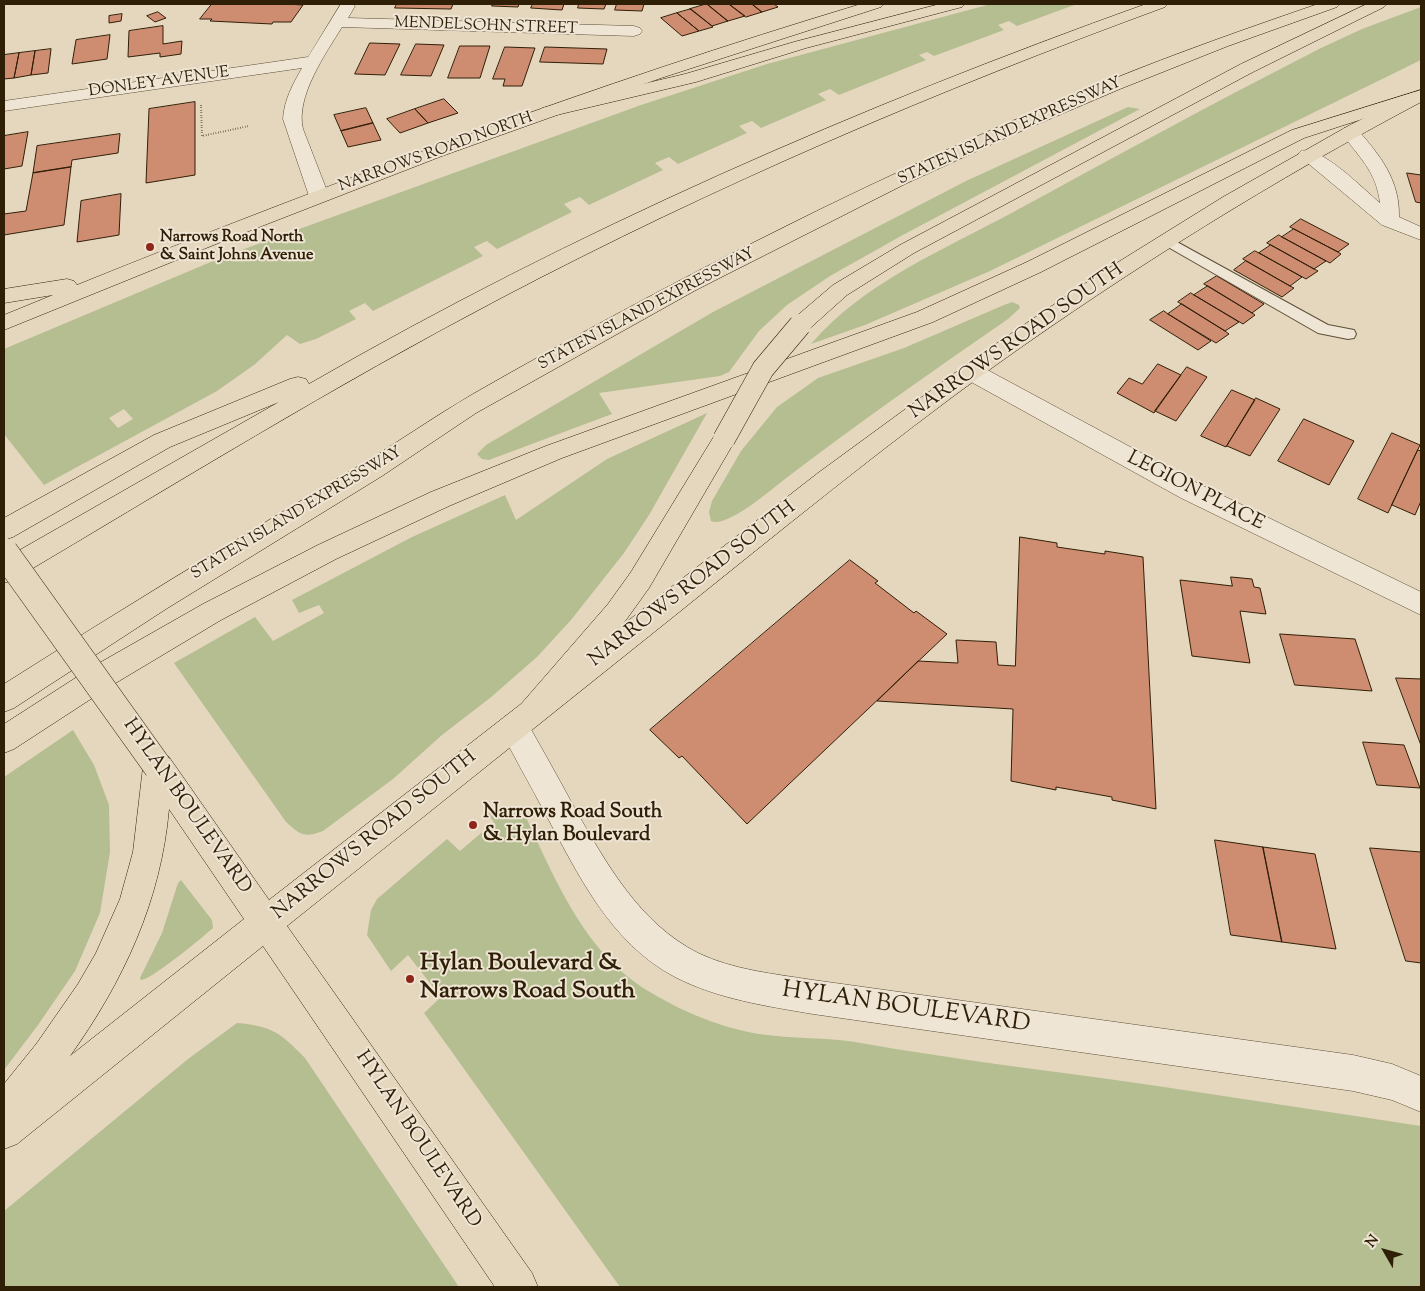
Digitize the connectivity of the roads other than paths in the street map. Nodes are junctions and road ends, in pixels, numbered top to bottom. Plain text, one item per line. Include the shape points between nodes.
1 (348, 4) edge
2 (876, 4) edge
3 (957, 4) edge
4 (1160, 4) edge
5 (1332, 4) edge
6 (1379, 4) edge
7 (338, 22) junction
8 (634, 31) dead end
9 (315, 61) junction
10 (1421, 95) edge
11 (4, 106) edge
12 (548, 112) junction
13 (1350, 132) junction
14 (1307, 155) junction
15 (319, 196) junction
16 (1389, 221) junction
17 (1421, 234) edge
18 (1166, 240) junction
19 (118, 277) junction
20 (4, 296) edge
21 (4, 324) edge
22 (1348, 334) dead end
23 (398, 344) junction
24 (972, 372) junction
25 (4, 530) edge
26 (4, 552) edge
27 (4, 572) edge
28 (1421, 604) edge
29 (4, 699) edge
30 (523, 719) junction
31 (4, 740) edge
32 (158, 767) junction
33 (266, 923) junction
34 (1421, 1094) edge
35 (4, 1112) edge
36 (4, 1131) edge
37 (518, 1287) edge

1 - 7 street
2 - 12 main road, NARROWS ROAD NORTH via 700,59
3 - 12 main road via 690,78
4 - 23 main road via 969,76 763,163 576,252
5 - 29 main road, STATEN ISLAND EXPRESSWAY via 1180,58 1071,103 867,196 691,285 481,400 205,570
6 - 30 main road, bridge via 1246,68 907,249 840,290 800,325 763,369 640,580 617,612
7 - 8 street, MENDELSOHN STREET
7 - 9 street
9 - 11 street, DONLEY AVENUE
9 - 15 street via 293,104 292,118
10 - 13 main road, NARROWS ROAD SOUTH
10 - 31 main road via 1298,134 1034,267 925,317 496,474 440,499 327,552 212,612 104,675
12 - 15 main road, NARROWS ROAD NORTH
13 - 14 main road, NARROWS ROAD SOUTH
13 - 16 street via 1381,172 1390,206
14 - 16 street via 1333,172
14 - 18 main road, NARROWS ROAD SOUTH
15 - 19 main road, NARROWS ROAD NORTH
16 - 17 street
18 - 22 lane via 1324,329
18 - 24 main road, NARROWS ROAD SOUTH
19 - 20 main road
19 - 21 main road, NARROWS ROAD NORTH
23 - 25 main road via 162,441
23 - 27 main road
24 - 28 street, LEGION PLACE via 1190,492
24 - 30 main road, NARROWS ROAD SOUTH via 822,484
26 - 32 main road, HYLAN BOULEVARD, bridge
30 - 33 main road, NARROWS ROAD SOUTH
30 - 34 street, HYLAN BOULEVARD via 593,871 608,893 646,936 670,956 718,978 752,987 1353,1073 1392,1082
32 - 33 main road, HYLAN BOULEVARD
32 - 35 main road via 146,863 131,917 119,945 84,1008
33 - 36 main road, NARROWS ROAD SOUTH
33 - 37 main road, HYLAN BOULEVARD

